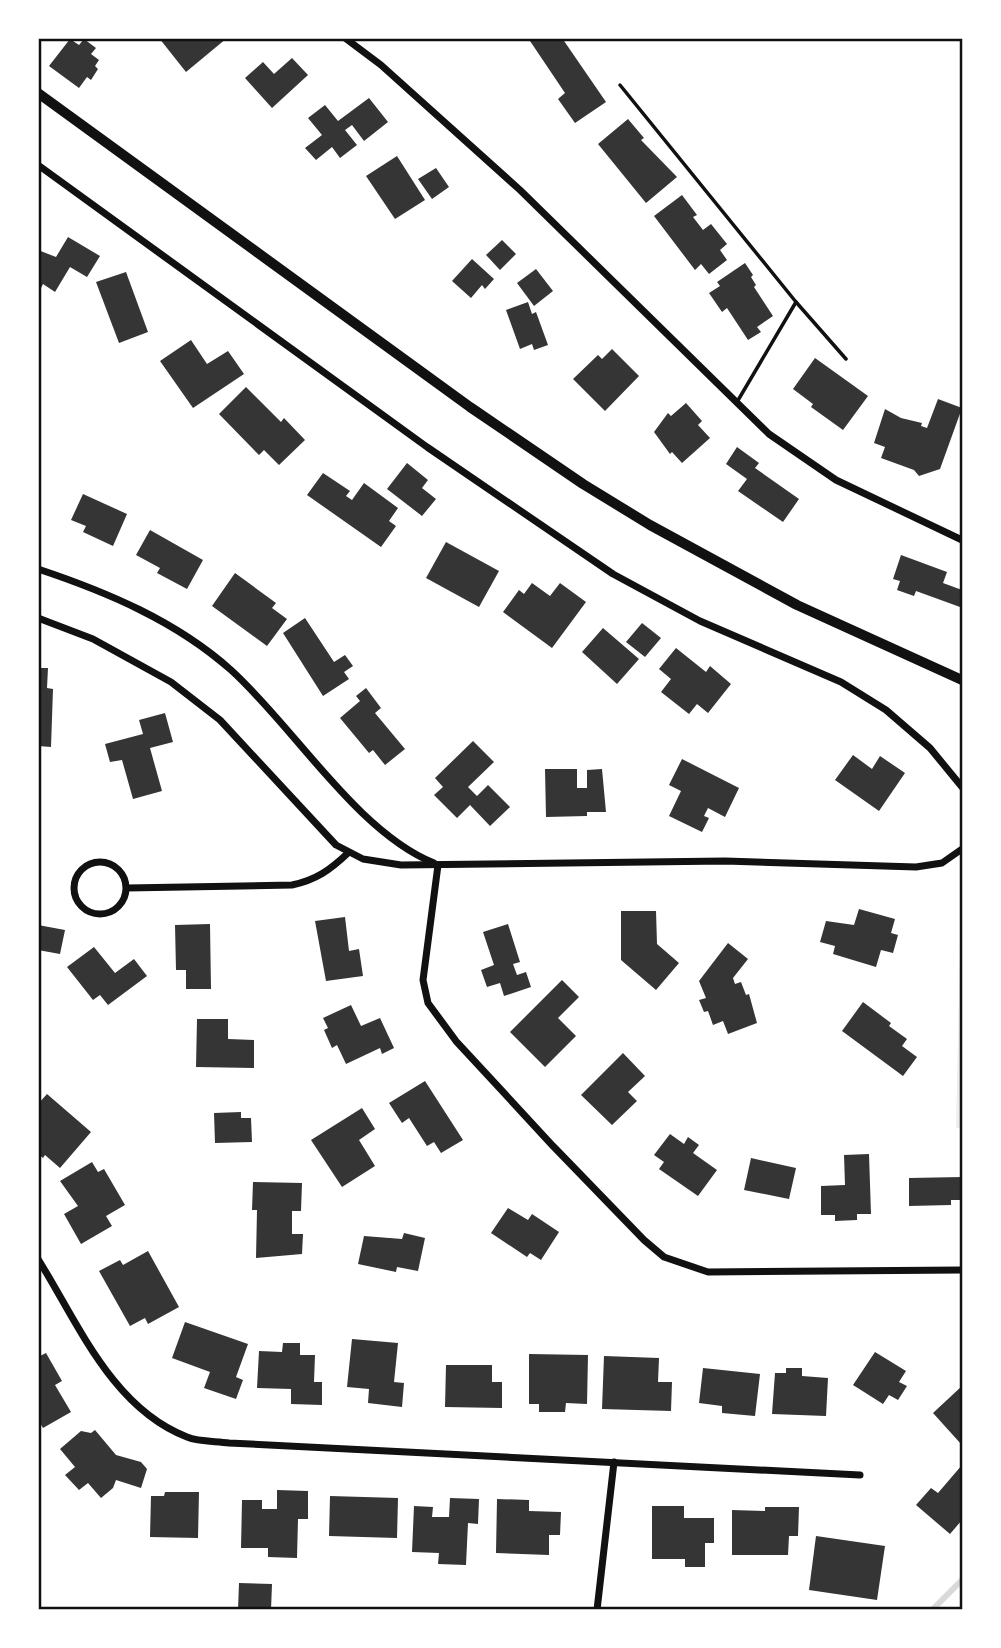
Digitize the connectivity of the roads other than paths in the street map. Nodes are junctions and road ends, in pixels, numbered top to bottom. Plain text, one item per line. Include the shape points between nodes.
1 (345, 38) edge
2 (620, 85) dead end
3 (38, 93) edge
4 (38, 164) edge
5 (796, 302) junction
6 (846, 359) dead end
7 (737, 402) junction
8 (962, 540) edge
9 (38, 569) edge
10 (38, 618) edge
11 (962, 680) edge
12 (962, 787) edge
13 (962, 849) edge
14 (348, 853) junction
15 (438, 864) junction
16 (127, 888) junction
17 (38, 1259) edge
18 (962, 1270) edge
19 (614, 1462) junction
20 (860, 1475) dead end
21 (597, 1609) edge

1 - 7 street via 486,158
2 - 5 lane
3 - 11 main road via 583,484 797,605
4 - 12 street via 427,447 595,563 700,621 830,677 886,710 930,748
5 - 6 lane
5 - 7 lane
7 - 8 street via 786,447 836,480
9 - 15 street via 105,594 186,636 230,669 268,707 377,827 410,852
10 - 14 street via 93,639 171,682 220,720 326,836
13 - 15 street via 942,863 916,867 738,861
14 - 15 street via 381,863
14 - 16 street via 330,870 292,885
15 - 18 street via 423,980 428,1003 456,1041 553,1146 664,1256 708,1272
16 - 16 street via 121,872 106,863 89,865 74,886 84,908 100,914 115,910
17 - 19 street via 117,1387 154,1420 189,1438
19 - 20 street
19 - 21 street

